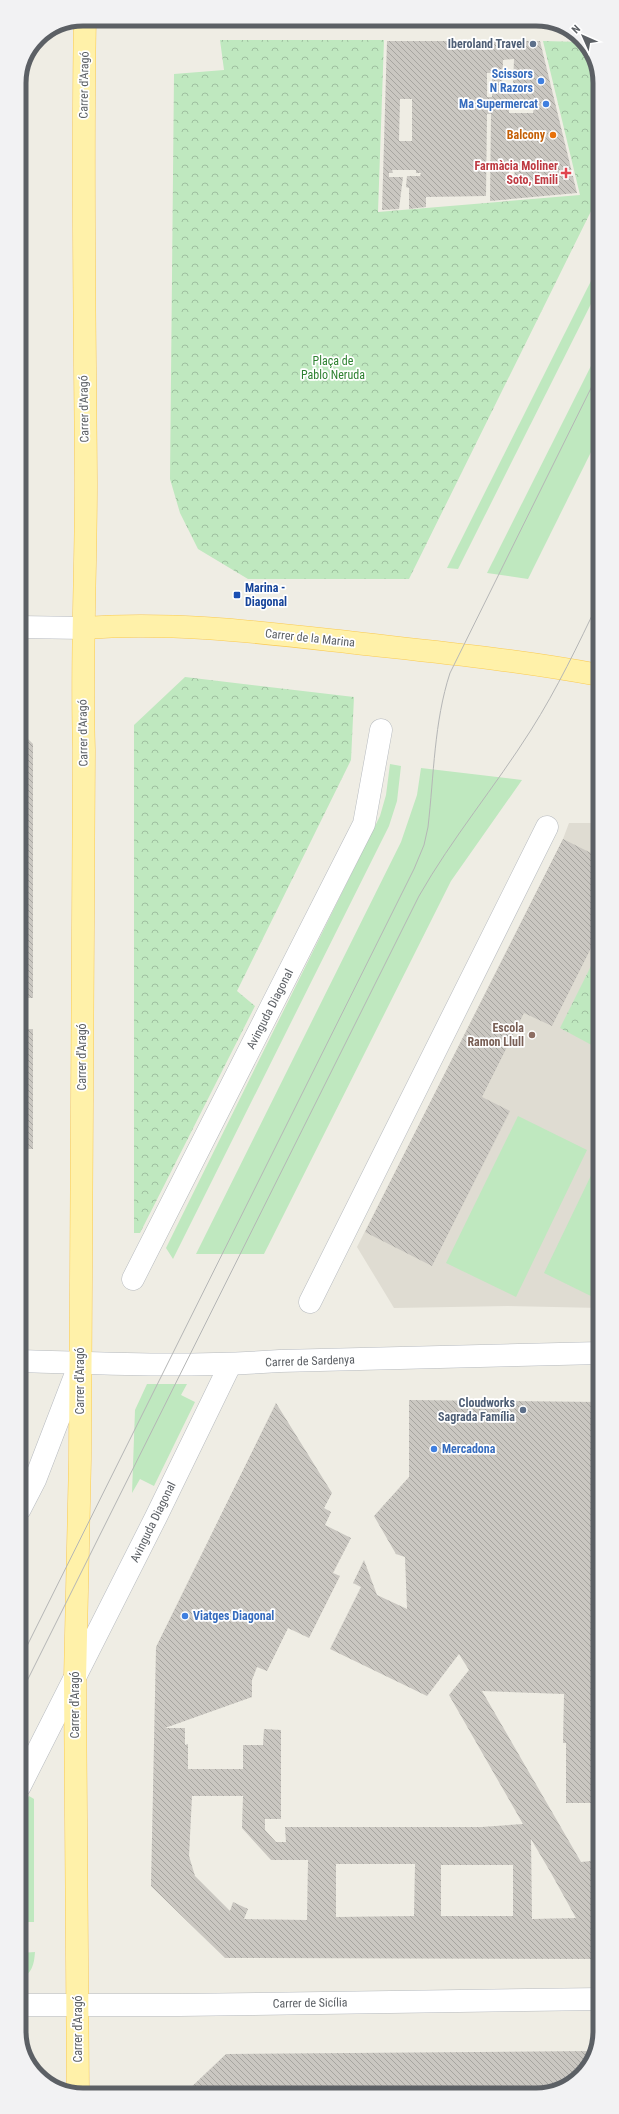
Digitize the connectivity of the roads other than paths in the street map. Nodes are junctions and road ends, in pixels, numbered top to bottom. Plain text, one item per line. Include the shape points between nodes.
1 (85, 26) edge
2 (26, 627) edge
3 (84, 628) junction
4 (593, 674) edge
5 (381, 730) dead end
6 (546, 827) dead end
7 (133, 1279) dead end
8 (310, 1302) dead end
9 (593, 1353) edge
10 (26, 1361) edge
11 (80, 1364) junction
12 (230, 1364) junction
13 (26, 1497) edge
14 (74, 1678) junction
15 (26, 1774) edge
16 (593, 1999) edge
17 (26, 2005) edge
18 (78, 2005) junction
19 (78, 2088) edge

1 - 3 main road, Carrer d'Aragó
2 - 3 street, Carrer de la Marina
3 - 4 main road, Carrer de la Marina via 122,626 240,630 437,651
3 - 11 main road, Carrer d'Aragó
5 - 7 street, Avinguda Diagonal via 364,824
6 - 8 street
9 - 12 street, Carrer de Sardenya
10 - 11 street, Carrer de Sardenya
11 - 12 street, Carrer de Sardenya
11 - 13 street
11 - 14 main road, Carrer d'Aragó
12 - 14 street, Avinguda Diagonal
14 - 15 street, Avinguda Diagonal
14 - 18 main road, Carrer d'Aragó
16 - 18 street, Carrer de Sicília
17 - 18 street, Carrer de Sicília
18 - 19 main road, Carrer d'Aragó

